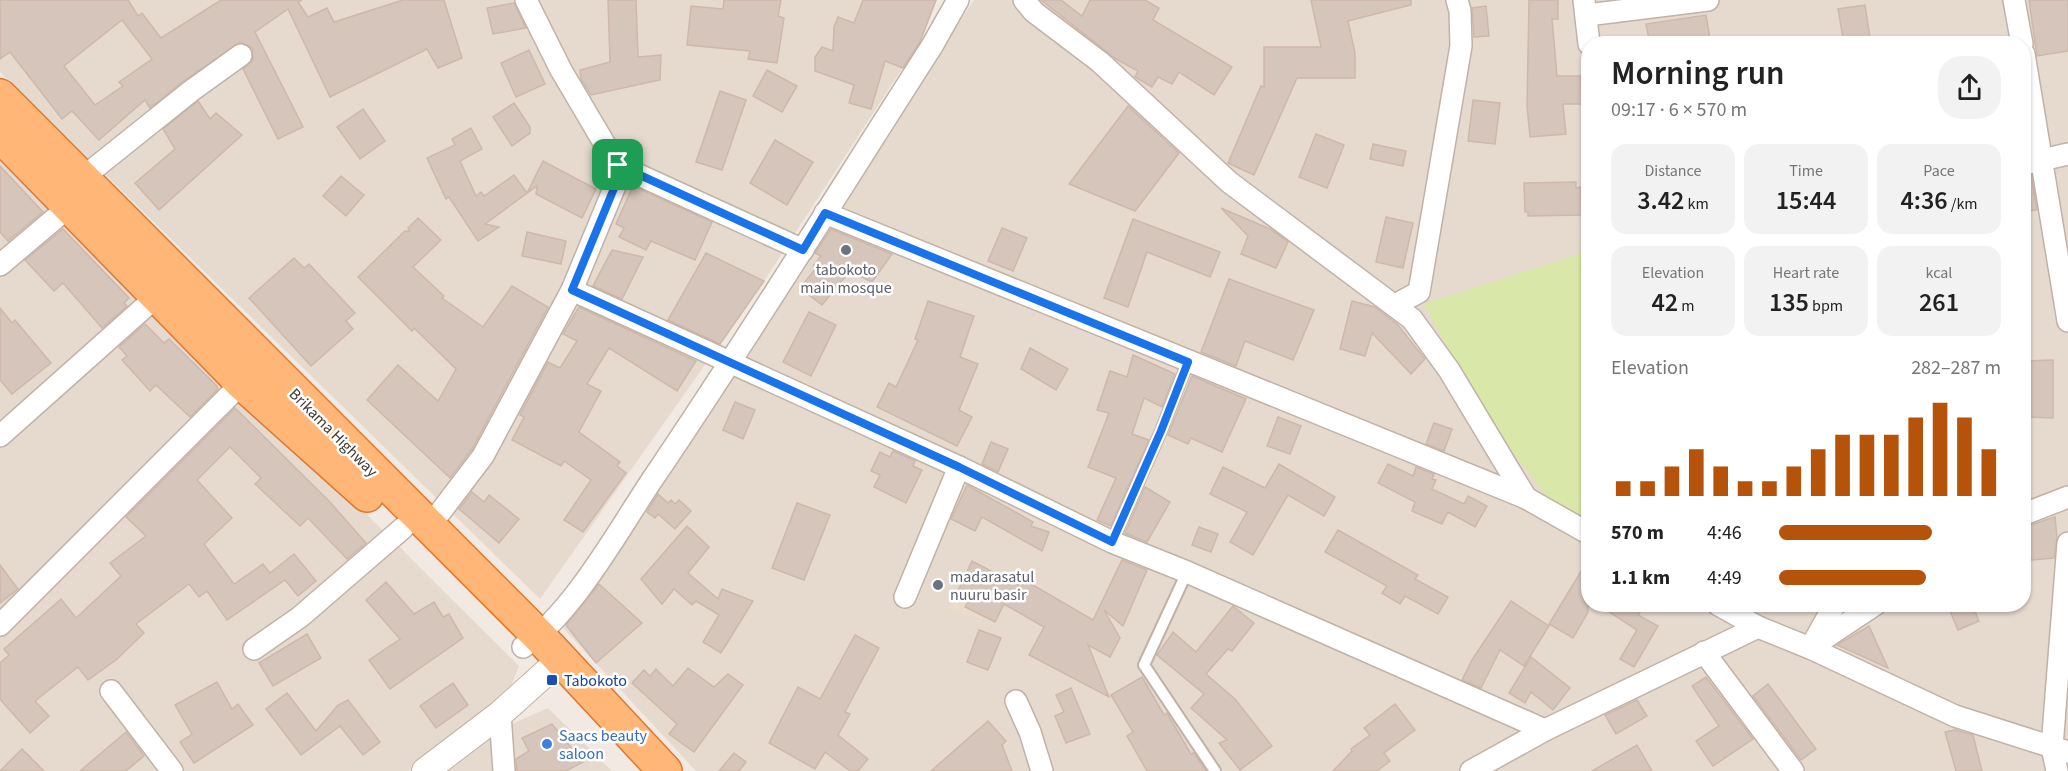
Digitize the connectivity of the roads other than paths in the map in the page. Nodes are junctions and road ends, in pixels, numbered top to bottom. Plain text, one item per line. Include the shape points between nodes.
1 (526, 0) edge
2 (958, 0) edge
3 (1024, 0) edge
4 (1457, 0) edge
5 (1708, 0) edge
6 (2014, 0) edge
7 (1586, 8) edge
8 (1588, 36) edge
9 (2021, 36) edge
10 (241, 55) dead end
11 (0, 96) edge
12 (0, 135) edge
13 (2031, 138) edge
14 (2068, 154) edge
15 (2033, 162) edge
16 (618, 165) junction
17 (76, 192) junction
18 (825, 213) junction
19 (803, 250) junction
20 (0, 265) edge
21 (572, 290) junction
22 (1419, 292) junction
23 (156, 297) junction
24 (1395, 305) junction
25 (2068, 321) edge
26 (1419, 328) junction
27 (1188, 362) junction
28 (730, 365) junction
29 (242, 383) junction
30 (0, 436) edge
31 (959, 467) junction
32 (2068, 497) edge
33 (1526, 498) junction
34 (2031, 511) edge
35 (416, 528) junction
36 (1581, 529) edge
37 (1112, 542) junction
38 (2068, 543) edge
39 (1187, 572) junction
40 (905, 597) dead end
41 (1731, 612) edge
42 (1830, 612) edge
43 (1864, 612) edge
44 (0, 625) edge
45 (1758, 627) junction
46 (1810, 648) junction
47 (254, 649) dead end
48 (1704, 652) junction
49 (542, 654) junction
50 (111, 691) dead end
51 (1016, 701) dead end
52 (500, 714) junction
53 (1545, 730) junction
54 (2060, 750) edge
55 (172, 771) edge
56 (425, 771) edge
57 (504, 771) edge
58 (640, 771) edge
59 (665, 771) edge
60 (1042, 771) edge
61 (1215, 771) edge
62 (1471, 771) edge
63 (1793, 771) edge
64 (2058, 771) edge

1 - 16 street via 561,70
2 - 18 street
3 - 24 street via 1100,62 1228,182
4 - 22 street via 1461,46
5 - 7 street
6 - 9 street
7 - 8 street
10 - 17 street via 191,91
11 - 17 highway, Brikama Highway
12 - 17 highway, Brikama Highway
13 - 15 street
14 - 15 street
15 - 25 street
16 - 19 street
16 - 21 street via 615,186
17 - 20 street
17 - 23 highway, Brikama Highway
17 - 35 highway, Brikama Highway
18 - 19 street
18 - 27 street
19 - 28 street
21 - 28 street
21 - 35 street via 483,456
22 - 24 street
22 - 26 street
23 - 29 highway, Brikama Highway
23 - 30 street
24 - 26 street
26 - 33 street via 1449,370
27 - 33 street
27 - 37 lane
28 - 31 street
28 - 49 street via 585,580
29 - 35 highway, Brikama Highway
29 - 44 street
31 - 37 street
31 - 40 street
32 - 34 street
33 - 36 street
35 - 47 street
35 - 49 highway, Brikama Highway
37 - 39 street
38 - 54 street
39 - 53 street
39 - 61 lane via 1144,665
41 - 45 street
42 - 46 street
43 - 46 street
45 - 46 street
45 - 48 street
46 - 54 street via 1954,716
48 - 53 street
48 - 63 street
49 - 52 street
49 - 58 highway, Brikama Highway
49 - 59 highway, Brikama Highway
50 - 55 street
51 - 60 street
52 - 56 street
52 - 57 street
53 - 62 street
54 - 64 street

